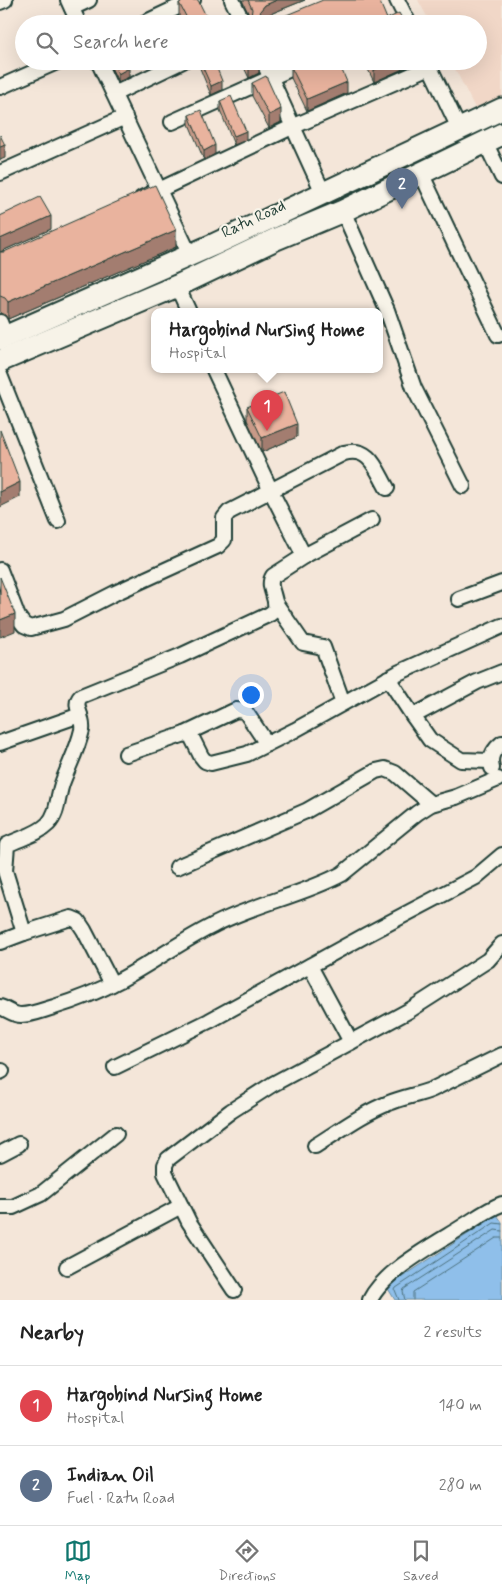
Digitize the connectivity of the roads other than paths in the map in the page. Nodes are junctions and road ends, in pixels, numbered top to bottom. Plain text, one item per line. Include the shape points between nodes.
1 (5, 0) edge
2 (89, 0) edge
3 (193, 0) edge
4 (232, 0) edge
5 (397, 0) edge
6 (0, 2) edge
7 (70, 4) edge
8 (161, 15) edge
9 (240, 15) edge
10 (401, 15) edge
11 (39, 70) edge
12 (102, 70) edge
13 (165, 70) edge
14 (267, 70) edge
15 (288, 70) edge
16 (416, 70) edge
17 (432, 70) edge
18 (270, 78) junction
19 (0, 87) edge
20 (114, 94) junction
21 (502, 99) edge
22 (502, 108) edge
23 (125, 116) junction
24 (455, 120) junction
25 (172, 122) dead end
26 (502, 122) edge
27 (292, 127) junction
28 (493, 138) edge
29 (0, 173) edge
30 (421, 173) junction
31 (502, 177) edge
32 (320, 186) junction
33 (159, 191) junction
34 (133, 203) edge
35 (343, 211) junction
36 (187, 248) junction
37 (177, 286) junction
38 (187, 308) edge
39 (1, 329) edge
40 (498, 335) dead end
41 (0, 352) edge
42 (0, 361) edge
43 (215, 373) edge
44 (0, 376) edge
45 (463, 486) dead end
46 (387, 488) dead end
47 (271, 491) junction
48 (372, 520) dead end
49 (58, 521) dead end
50 (304, 556) junction
51 (0, 570) edge
52 (502, 583) edge
53 (459, 599) dead end
54 (276, 604) junction
55 (502, 626) edge
56 (502, 672) edge
57 (388, 678) junction
58 (343, 703) junction
59 (80, 715) junction
60 (413, 716) junction
61 (185, 734) junction
62 (0, 743) edge
63 (502, 743) edge
64 (267, 744) junction
65 (126, 754) dead end
66 (490, 761) junction
67 (500, 782) edge
68 (431, 804) junction
69 (502, 855) edge
70 (177, 867) dead end
71 (24, 933) junction
72 (0, 942) edge
73 (502, 944) edge
74 (310, 966) junction
75 (112, 984) junction
76 (0, 1007) edge
77 (351, 1042) junction
78 (502, 1055) edge
79 (115, 1067) dead end
80 (116, 1134) dead end
81 (19, 1144) dead end
82 (315, 1146) dead end
83 (0, 1154) edge
84 (502, 1204) edge
85 (181, 1206) junction
86 (0, 1207) edge
87 (68, 1267) dead end
88 (234, 1290) dead end
89 (370, 1300) edge

1 - 6 street
2 - 7 street
3 - 8 street
4 - 9 street
5 - 10 street
11 - 19 street
12 - 20 street
13 - 20 street
14 - 18 street
15 - 18 street
16 - 27 street
17 - 24 street
18 - 25 street
18 - 27 street
20 - 23 street
21 - 24 main road, Ratu Road
22 - 39 main road via 213,245
23 - 29 street
23 - 33 street
24 - 32 main road, Ratu Road
26 - 41 main road via 218,256
27 - 32 street
27 - 33 street
28 - 30 main road, Ratu Road
28 - 31 street
30 - 35 main road, Ratu Road
30 - 40 street
32 - 36 main road, Ratu Road
33 - 34 street
33 - 36 street
35 - 37 main road, Ratu Road
35 - 45 street via 387,310 414,388
36 - 39 main road, Ratu Road
37 - 38 street
37 - 42 main road, Ratu Road
43 - 47 street
44 - 49 street
46 - 47 street via 366,456 352,450
47 - 50 street
47 - 51 street via 224,518 224,540 218,546 45,625 31,628 24,625
48 - 50 street
50 - 54 street via 270,581
52 - 53 street
54 - 58 street via 303,643 323,647
54 - 59 street via 270,614 180,656 81,696 77,704
55 - 57 street
56 - 60 street
57 - 58 street
57 - 60 street
58 - 64 street
59 - 62 street
59 - 71 street via 82,730 52,819 38,832 7,845 4,871
60 - 66 street via 430,740 461,760
61 - 64 street via 191,736 205,761 211,763 247,754
61 - 64 street via 241,709
61 - 65 street
63 - 66 street via 492,753
66 - 67 street
67 - 68 street
68 - 70 street via 395,772 385,768 306,811
68 - 75 street via 330,881 212,925
69 - 74 street via 476,877
71 - 72 street
71 - 75 street via 71,918 78,921
73 - 77 street via 488,960 410,1010
74 - 77 street
74 - 79 street
75 - 76 street via 71,1002 34,1013 13,1014
77 - 85 street via 272,1084 168,1159 165,1173
78 - 82 street via 427,1092 375,1110
80 - 86 street via 41,1194 13,1207
81 - 83 street
84 - 89 street via 415,1257 383,1282
85 - 87 street
85 - 88 street

